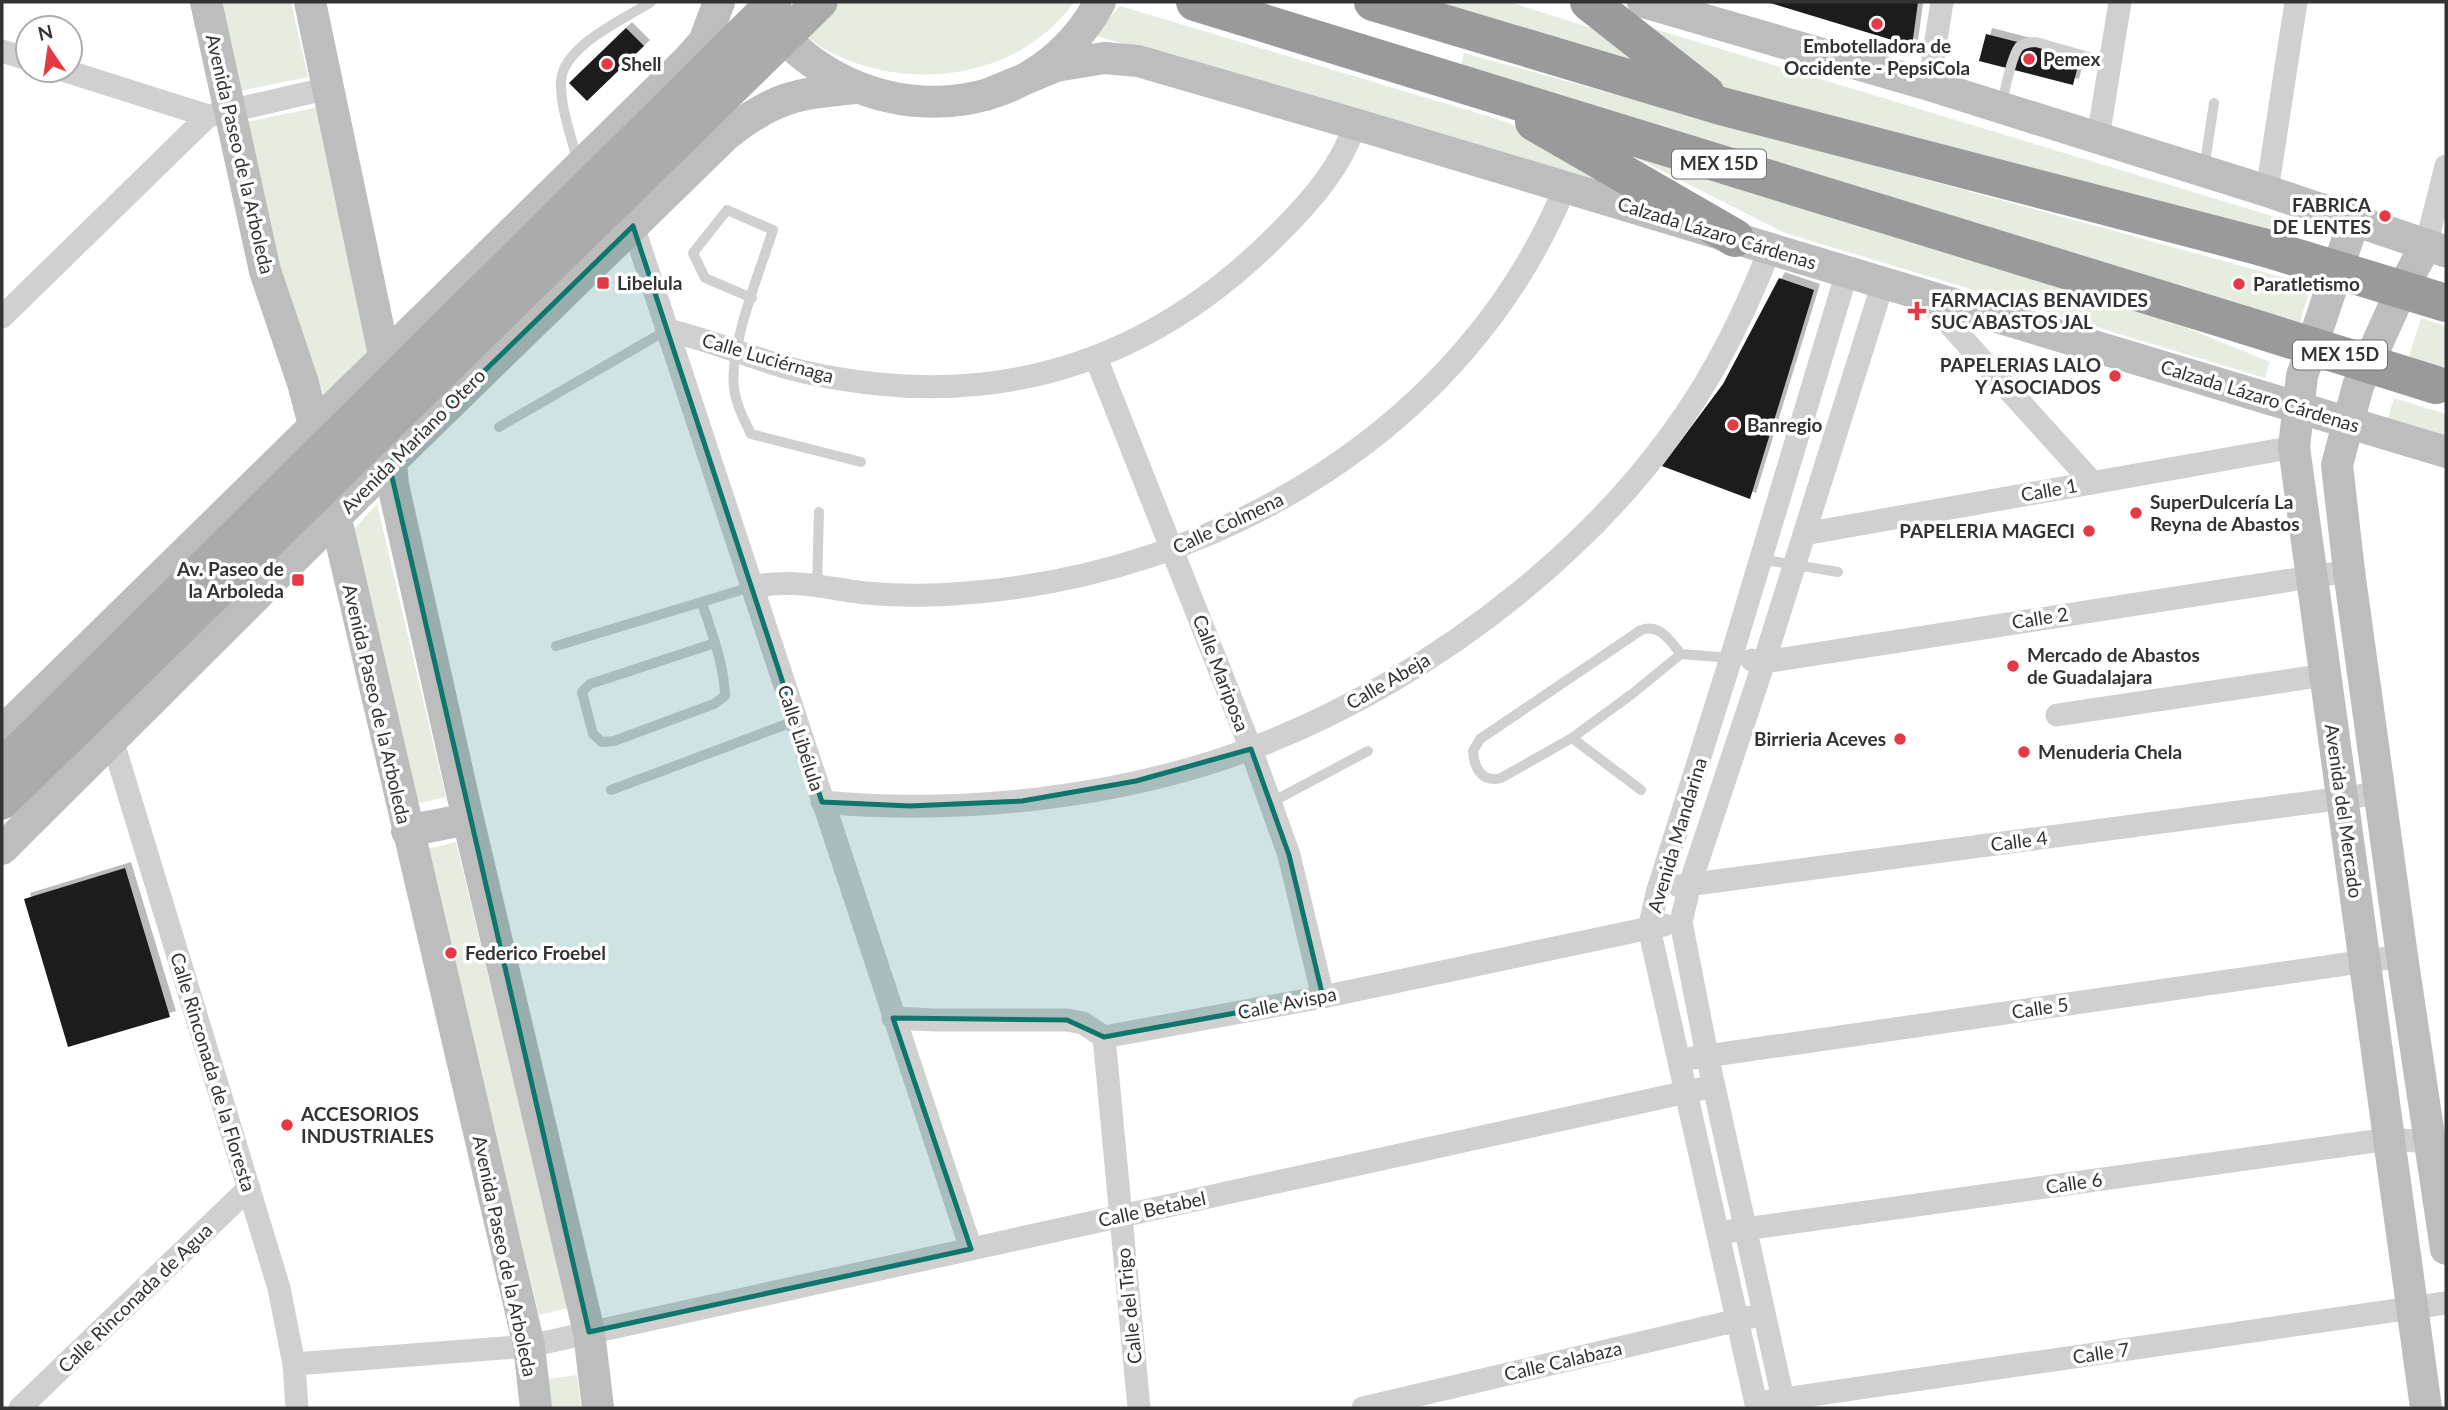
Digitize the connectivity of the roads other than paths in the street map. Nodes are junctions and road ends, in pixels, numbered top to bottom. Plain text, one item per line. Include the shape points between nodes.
1 (206, 2) edge
2 (310, 2) edge
3 (651, 2) edge
4 (719, 2) edge
5 (754, 2) edge
6 (774, 2) edge
7 (820, 2) edge
8 (1100, 2) edge
9 (1195, 2) edge
10 (1373, 2) edge
11 (1589, 2) edge
12 (1643, 2) edge
13 (1942, 2) edge
14 (2120, 2) edge
15 (2296, 2) edge
16 (704, 42) junction
17 (2110, 63) junction
18 (84, 76) edge
19 (1929, 85) junction
20 (855, 88) junction
21 (1474, 88) junction
22 (329, 89) junction
23 (986, 95) junction
24 (2214, 103) dead end
25 (1721, 106) junction
26 (2001, 107) junction
27 (219, 113) junction
28 (1355, 124) junction
29 (2098, 138) junction
30 (579, 166) junction
31 (2446, 166) edge
32 (2204, 171) junction
33 (1565, 187) junction
34 (2267, 191) junction
35 (2354, 220) junction
36 (633, 226) junction
37 (1753, 243) junction
38 (2436, 248) edge
39 (1847, 272) junction
40 (1883, 282) junction
41 (1923, 295) junction
42 (752, 298) junction
43 (2446, 303) edge
44 (2, 317) edge
45 (667, 330) junction
46 (736, 350) junction
47 (384, 355) junction
48 (1096, 358) junction
49 (2441, 387) edge
50 (385, 401) junction
51 (2298, 408) junction
52 (2348, 422) junction
53 (314, 425) junction
54 (499, 427) dead end
55 (2294, 447) junction
56 (2446, 452) edge
57 (321, 461) junction
58 (861, 462) dead end
59 (389, 464) junction
60 (2093, 483) junction
61 (819, 512) dead end
62 (334, 519) junction
63 (1804, 534) junction
64 (1173, 550) junction
65 (1760, 559) junction
66 (1794, 566) junction
67 (2349, 571) junction
68 (1838, 572) dead end
69 (2312, 575) junction
70 (817, 586) junction
71 (751, 587) junction
72 (702, 603) junction
73 (715, 643) junction
74 (556, 646) dead end
75 (1681, 654) junction
76 (1731, 658) junction
77 (1764, 662) junction
78 (2325, 675) junction
79 (2057, 715) dead end
80 (795, 721) junction
81 (2, 732) edge
82 (1572, 738) junction
83 (111, 739) junction
84 (1251, 748) junction
85 (1368, 751) dead end
86 (2, 767) edge
87 (611, 790) dead end
88 (1641, 790) dead end
89 (2381, 793) junction
90 (2343, 799) junction
91 (2, 802) edge
92 (822, 802) junction
93 (1270, 803) junction
94 (468, 819) junction
95 (407, 831) junction
96 (2, 849) edge
97 (1690, 884) junction
98 (1658, 890) junction
99 (1681, 922) junction
100 (1649, 928) junction
101 (2402, 956) junction
102 (2365, 962) junction
103 (1323, 997) junction
104 (893, 1018) junction
105 (1104, 1037) junction
106 (1707, 1055) junction
107 (1679, 1062) junction
108 (1714, 1086) junction
109 (1686, 1093) junction
110 (2389, 1139) junction
111 (2439, 1141) edge
112 (249, 1188) junction
113 (1120, 1216) junction
114 (1745, 1229) junction
115 (1717, 1233) junction
116 (971, 1249) junction
117 (2446, 1249) edge
118 (2446, 1303) edge
119 (2413, 1308) junction
120 (1765, 1315) junction
121 (1736, 1320) junction
122 (589, 1332) junction
123 (529, 1346) junction
124 (294, 1364) junction
125 (1424, 1401) edge
126 (1784, 1404) edge
127 (1756, 1406) edge
128 (20, 1408) edge
129 (297, 1408) edge
130 (536, 1408) edge
131 (598, 1408) edge
132 (1139, 1408) edge
133 (1363, 1408) edge
134 (2426, 1408) edge

1 - 27 main road, Avenida Paseo de la Arboleda
2 - 22 main road
3 - 30 lane via 582,45 568,60 561,78 562,98
4 - 16 main road
5 - 20 main road via 782,38 816,67
6 - 86 main road, bridge
7 - 91 main road, Avenida Mariano Otero, bridge
8 - 23 main road via 1062,51 1026,77
9 - 21 highway, MEX 15D
10 - 25 highway
11 - 25 highway
12 - 19 main road
13 - 19 street
14 - 17 street
15 - 34 street
16 - 30 main road
16 - 50 main road via 710,58 706,76
17 - 26 lane via 2027,42 2015,54
17 - 29 street
18 - 27 street
19 - 26 main road
20 - 23 main road via 899,101 943,103
20 - 36 main road, Avenida Mariano Otero via 801,94 751,115
21 - 37 highway
21 - 49 highway, MEX 15D, bridge
22 - 27 street
22 - 47 main road
23 - 28 main road, Calzada Lázaro Cárdenas via 1056,66 1104,58 1138,61
24 - 32 lane
25 - 43 highway, bridge via 2262,247
26 - 29 main road
27 - 44 street
27 - 53 main road, Avenida Paseo de la Arboleda
28 - 33 main road, Calzada Lázaro Cárdenas
28 - 48 street, Calle Luciérnaga via 1348,148 1324,182 1242,270 1172,321
29 - 32 main road
30 - 47 main road
31 - 38 street
32 - 34 main road
33 - 37 main road, Calzada Lázaro Cárdenas
33 - 64 street, Calle Colmena via 1534,254 1510,290 1467,347 1407,410 1365,445 1281,500
34 - 35 main road
35 - 38 main road
35 - 51 main road, Avenida del Mercado via 2302,376
36 - 45 street, Calle Libélula
36 - 59 main road, Avenida Mariano Otero
37 - 39 main road, Calzada Lázaro Cárdenas
37 - 84 street, Calle Abeja via 1755,287 1718,362 1681,420 1605,513 1492,617 1441,651 1321,719
38 - 52 main road, Avenida del Mercado via 2400,292 2358,386
39 - 40 main road, Calzada Lázaro Cárdenas
39 - 65 street, Avenida Mandarina
40 - 41 main road, Calzada Lázaro Cárdenas
40 - 63 street, Avenida Mandarina
41 - 51 main road, Calzada Lázaro Cárdenas
41 - 60 street
42 - 42 lane via 773,230 727,210 692,253 705,278
42 - 46 lane
45 - 46 street, Calle Luciérnaga
45 - 54 lane
45 - 71 street, Calle Libélula
46 - 48 street, Calle Luciérnaga via 801,372 919,387 984,384
46 - 58 lane via 734,387 751,434
47 - 50 main road
47 - 53 main road
48 - 64 street, Calle Mariposa
50 - 57 main road
50 - 59 main road
51 - 52 main road, Calzada Lázaro Cárdenas
51 - 55 main road, Avenida del Mercado
52 - 56 main road, Calzada Lázaro Cárdenas
52 - 67 main road, Avenida del Mercado via 2337,465
53 - 57 main road, Avenida Paseo de la Arboleda
53 - 81 main road
55 - 60 street, Calle 1
55 - 69 main road, Avenida del Mercado
57 - 62 main road, Avenida Paseo de la Arboleda
59 - 62 main road, Avenida Mariano Otero
59 - 94 main road
60 - 63 street, Calle 1
61 - 70 lane
62 - 83 main road, Avenida Mariano Otero
62 - 95 main road, Avenida Paseo de la Arboleda
63 - 66 street, Avenida Mandarina
64 - 70 street, Calle Colmena via 1072,577 967,593 867,593
64 - 84 street, Calle Mariposa
65 - 66 lane
65 - 76 street, Avenida Mandarina
66 - 68 lane
66 - 77 street, Avenida Mandarina
67 - 69 street, Calle 2
67 - 89 main road, Avenida del Mercado
69 - 77 street, Calle 2
69 - 78 main road, Avenida del Mercado
70 - 71 street, Calle Colmena via 773,582
71 - 72 lane
71 - 80 street, Calle Libélula
72 - 73 lane
72 - 74 lane
73 - 73 lane via 590,684 582,692 593,734 602,742 614,741 725,696
75 - 76 lane
75 - 82 lane
75 - 82 lane via 1657,628 1641,630 1480,739 1474,758 1483,777 1492,781
76 - 77 street, Calle 2
76 - 98 street, Avenida Mandarina
77 - 97 street, Avenida Mandarina
78 - 79 street
78 - 90 main road, Avenida del Mercado
80 - 87 lane
80 - 92 street, Calle Libélula
82 - 88 lane
83 - 96 main road, Avenida Mariano Otero
83 - 112 street, Calle Rinconada de la Floresta
84 - 92 street, Calle Abeja via 1136,781 1022,801 910,806
84 - 93 street, Calle Mariposa
85 - 93 lane
89 - 90 street, Calle 4
89 - 101 main road, Avenida del Mercado
90 - 97 street, Calle 4
90 - 102 main road, Avenida del Mercado
92 - 104 street, Calle Libélula
93 - 103 street, Calle Mariposa via 1303,906
94 - 95 main road
94 - 122 main road
95 - 123 main road, Avenida Paseo de la Arboleda
97 - 98 street, Calle 4
97 - 99 street, Avenida Mandarina
98 - 100 street, Avenida Mandarina
99 - 100 street, Calle Avispa
99 - 106 street, Avenida Mandarina
100 - 103 street, Calle Avispa
100 - 107 street, Avenida Mandarina
101 - 102 street, Calle 5
101 - 111 main road, Avenida del Mercado
102 - 106 street, Calle 5
102 - 110 main road, Avenida del Mercado
103 - 105 street, Calle Avispa
104 - 105 street via 1067,1020 1083,1023
104 - 116 street, Calle Libélula
105 - 113 street, Calle del Trigo
106 - 107 street, Calle 5
106 - 108 street, Avenida Mandarina
107 - 109 street, Avenida Mandarina
108 - 109 street, Calle Betabel
108 - 114 street, Avenida Mandarina
109 - 113 street, Calle Betabel
109 - 115 street, Avenida Mandarina
110 - 111 street, Calle 6
110 - 114 street, Calle 6
110 - 119 main road, Avenida del Mercado
111 - 117 main road, Avenida del Mercado
112 - 124 street, Calle Rinconada de la Floresta via 279,1288
112 - 128 street, Calle Rinconada de Agua
113 - 116 street, Calle Betabel
113 - 132 street, Calle del Trigo
114 - 115 street, Calle 6
114 - 120 street, Avenida Mandarina
115 - 121 street, Avenida Mandarina
116 - 122 street, Calle Betabel
118 - 119 street, Calle 7
119 - 126 street, Calle 7
119 - 134 main road, Avenida del Mercado
120 - 121 street, Calle Calabaza
120 - 126 street, Avenida Mandarina
121 - 125 street, Calle Calabaza
121 - 127 street, Avenida Mandarina
122 - 123 street, Calle Betabel
122 - 131 main road
123 - 124 street, Calle Betabel
123 - 130 main road, Avenida Paseo de la Arboleda
124 - 129 street, Calle Rinconada de la Floresta
125 - 133 street, Calle Calabaza
126 - 127 street, Calle 7

